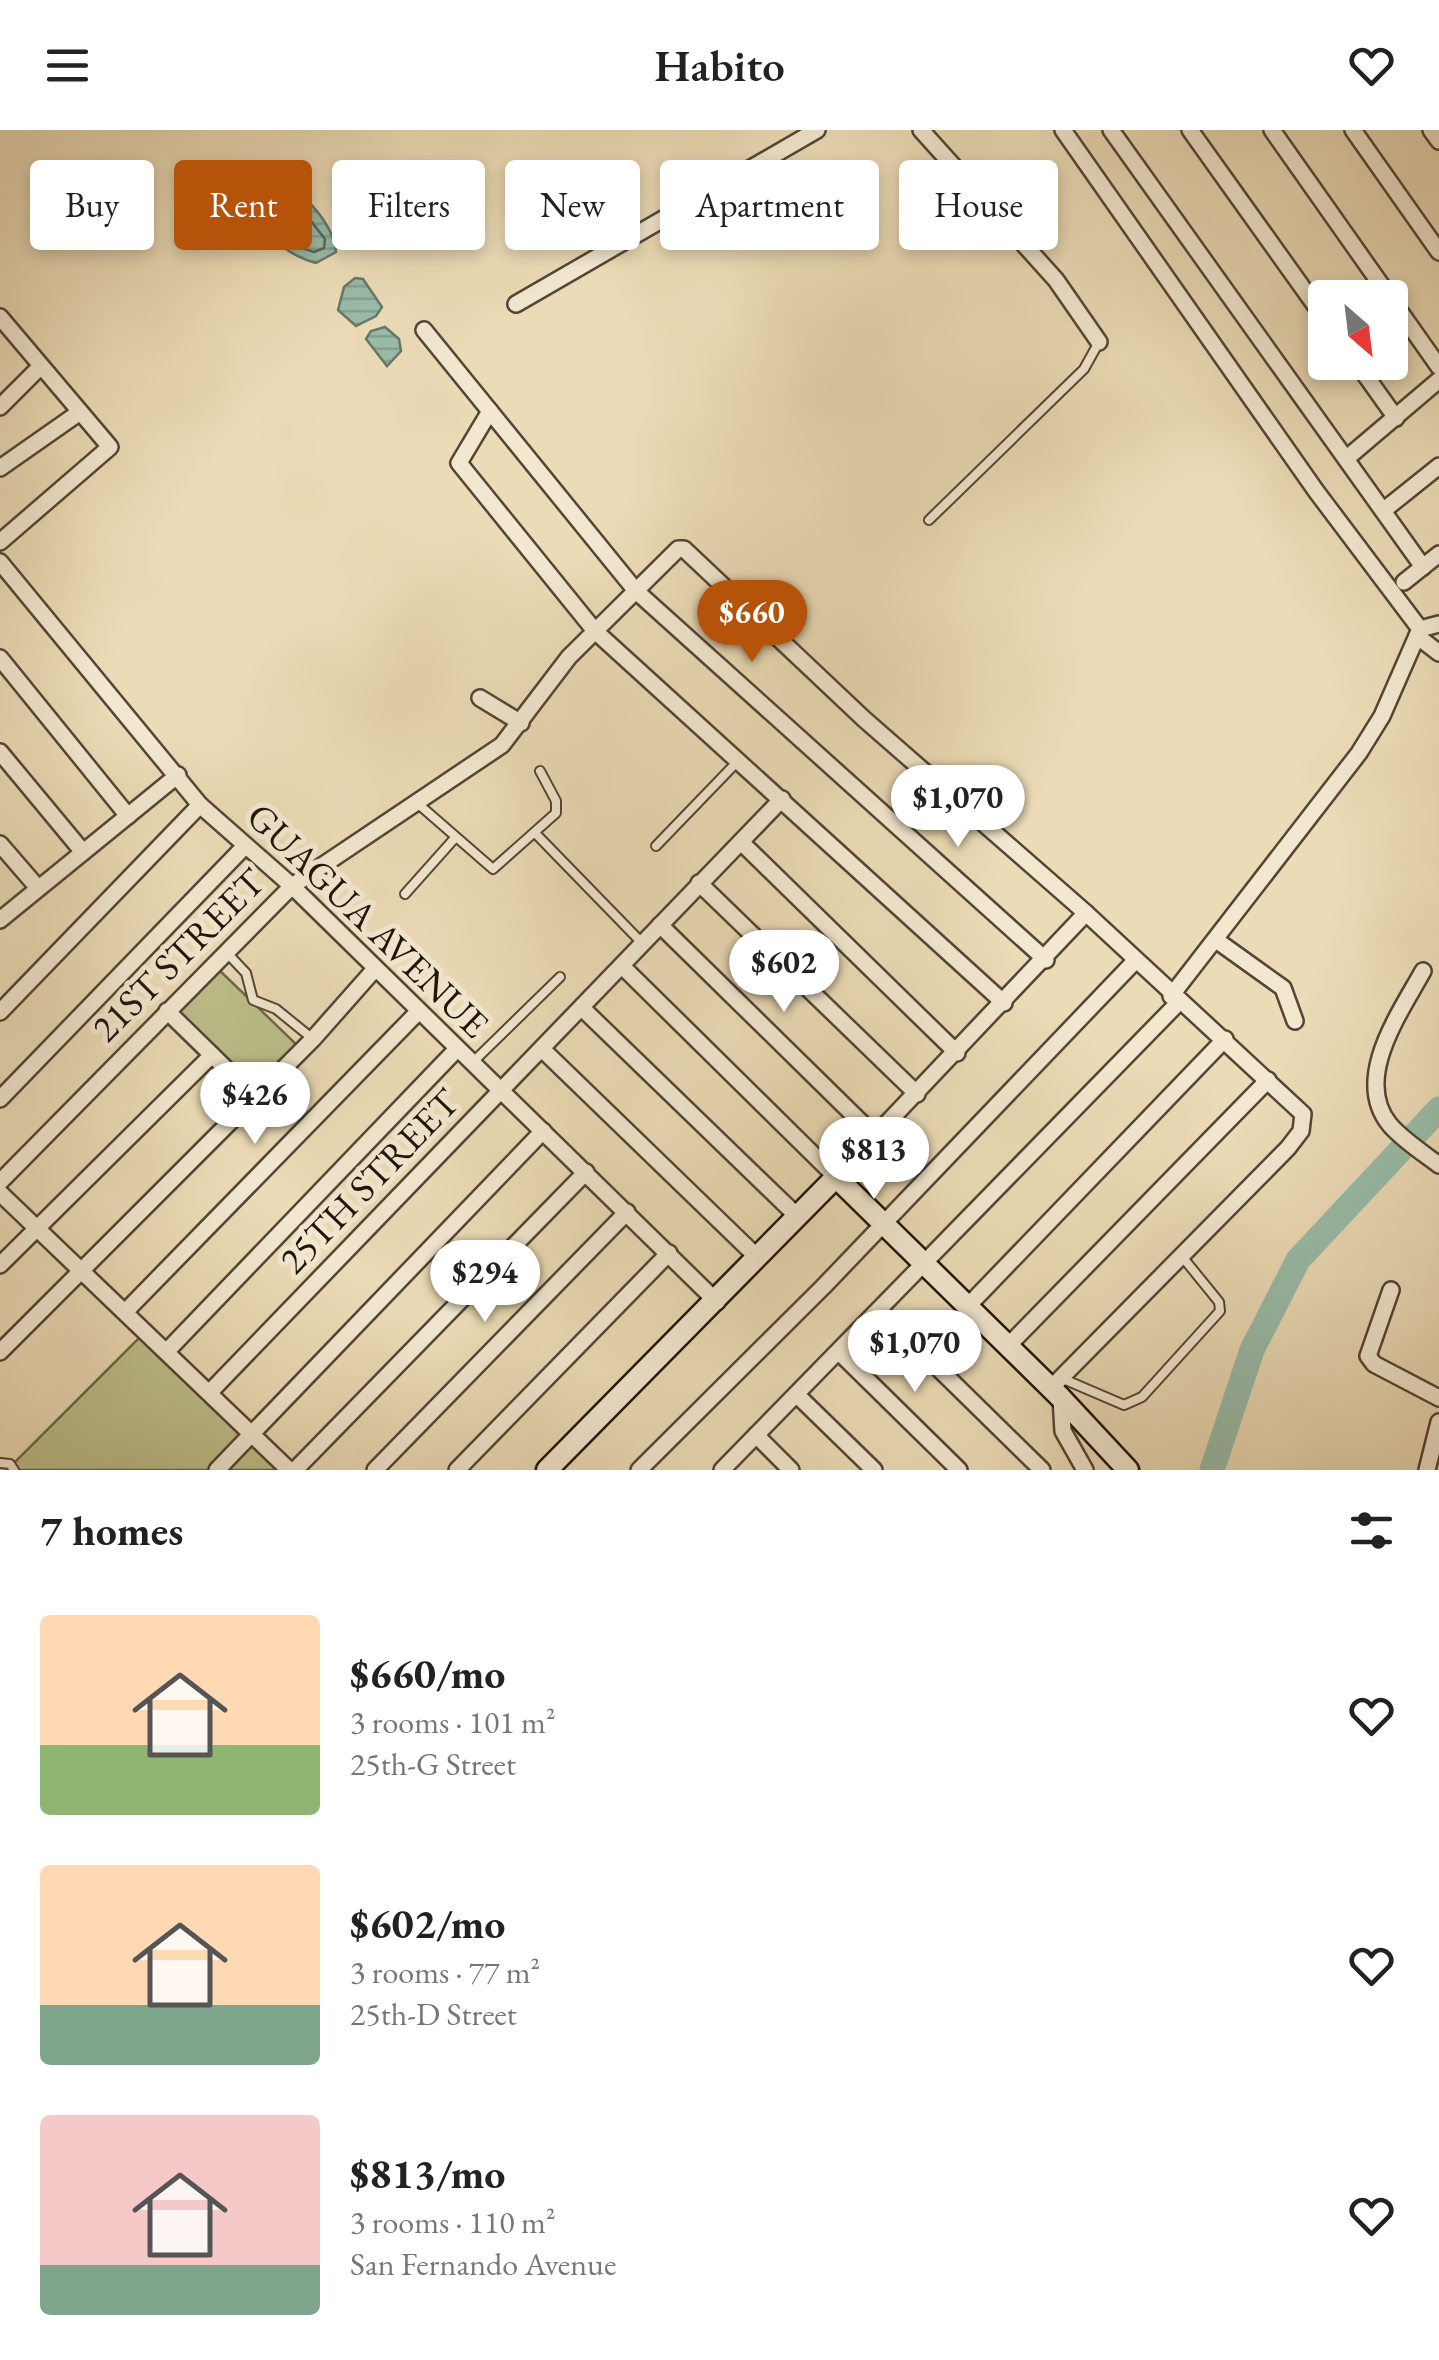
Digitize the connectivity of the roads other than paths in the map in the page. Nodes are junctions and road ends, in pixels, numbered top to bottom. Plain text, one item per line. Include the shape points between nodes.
1 (817, 130) edge
2 (921, 130) edge
3 (1063, 130) edge
4 (1110, 130) edge
5 (1190, 130) edge
6 (1272, 130) edge
7 (1353, 130) edge
8 (1431, 130) edge
9 (1439, 140) edge
10 (1439, 252) edge
11 (1308, 295) edge
12 (516, 304) dead end
13 (0, 318) edge
14 (424, 330) dead end
15 (1098, 342) joint
16 (40, 367) junction
17 (1439, 367) edge
18 (1369, 380) edge
19 (1439, 380) edge
20 (1, 404) edge
21 (490, 411) junction
22 (80, 412) junction
23 (1396, 418) junction
24 (1347, 458) junction
25 (1439, 466) edge
26 (0, 468) edge
27 (1384, 510) junction
28 (929, 520) dead end
29 (0, 542) edge
30 (1439, 554) edge
31 (0, 562) edge
32 (1423, 567) junction
33 (1404, 582) dead end
34 (636, 591) junction
35 (1439, 624) edge
36 (596, 631) junction
37 (1419, 633) junction
38 (1439, 654) edge
39 (0, 658) edge
40 (480, 698) dead end
41 (521, 723) junction
42 (0, 752) edge
43 (737, 762) junction
44 (540, 771) dead end
45 (178, 775) junction
46 (782, 800) junction
47 (416, 802) junction
48 (200, 804) junction
49 (128, 816) junction
50 (536, 834) junction
51 (454, 839) junction
52 (740, 842) junction
53 (0, 844) edge
54 (656, 846) dead end
55 (244, 847) junction
56 (83, 852) junction
57 (699, 883) junction
58 (292, 886) junction
59 (38, 888) junction
60 (405, 894) dead end
61 (1086, 913) junction
62 (0, 920) edge
63 (660, 925) junction
64 (1216, 940) junction
65 (644, 945) junction
66 (227, 953) junction
67 (1046, 960) junction
68 (1136, 960) junction
69 (624, 968) junction
70 (374, 970) junction
71 (1423, 971) dead end
72 (560, 977) dead end
73 (1175, 999) junction
74 (1004, 1003) junction
75 (583, 1009) junction
76 (168, 1011) junction
77 (0, 1012) edge
78 (417, 1013) junction
79 (1295, 1021) dead end
80 (313, 1039) junction
81 (1225, 1039) junction
82 (456, 1050) junction
83 (543, 1050) junction
84 (957, 1053) junction
85 (212, 1055) junction
86 (471, 1064) junction
87 (1268, 1080) junction
88 (500, 1092) junction
89 (917, 1094) junction
90 (254, 1096) junction
91 (0, 1099) edge
92 (543, 1131) junction
93 (875, 1136) junction
94 (1434, 1162) edge
95 (586, 1172) junction
96 (836, 1177) junction
97 (0, 1182) edge
98 (0, 1193) edge
99 (627, 1212) junction
100 (797, 1216) junction
101 (883, 1224) junction
102 (38, 1226) junction
103 (668, 1253) junction
104 (1180, 1254) junction
105 (758, 1258) junction
106 (0, 1264) edge
107 (924, 1265) junction
108 (82, 1271) junction
109 (1391, 1290) dead end
110 (717, 1302) junction
111 (966, 1308) junction
112 (879, 1310) junction
113 (125, 1312) junction
114 (1007, 1347) junction
115 (167, 1351) junction
116 (0, 1352) edge
117 (839, 1352) junction
118 (1058, 1388) junction
119 (210, 1392) junction
120 (797, 1395) junction
121 (1439, 1398) edge
122 (1439, 1422) edge
123 (252, 1432) junction
124 (756, 1436) junction
125 (0, 1462) edge
126 (14, 1470) edge
127 (217, 1470) edge
128 (292, 1470) edge
129 (375, 1470) edge
130 (457, 1470) edge
131 (547, 1470) edge
132 (640, 1470) edge
133 (722, 1470) edge
134 (791, 1470) edge
135 (874, 1470) edge
136 (960, 1470) edge
137 (1042, 1470) edge
138 (1085, 1470) edge
139 (1128, 1470) edge
140 (1427, 1470) edge

1 - 12 street
2 - 15 street via 1056,280
3 - 37 street
4 - 24 street
5 - 11 street
6 - 17 street
7 - 10 street
8 - 9 street
13 - 16 street
14 - 21 street
15 - 28 lane via 1084,370
16 - 20 street
16 - 22 street
18 - 23 street
19 - 23 street
21 - 34 street
21 - 36 street via 459,463
22 - 26 street
22 - 29 street via 110,447
23 - 24 street
24 - 27 street
25 - 27 street
27 - 32 street
30 - 32 street
31 - 45 street, GUAGUA AVENUE
32 - 33 street
34 - 36 street, 21ST STREET
34 - 61 street, 21ST STREET via 684,549 864,719
34 - 67 street
35 - 37 street
36 - 41 street, 21ST STREET
36 - 43 street
37 - 38 street
37 - 64 street via 1359,753
39 - 49 street
40 - 41 street
41 - 47 street, 21ST STREET via 502,745
42 - 56 street
43 - 46 street
43 - 54 lane
44 - 50 lane via 556,813
45 - 48 street, GUAGUA AVENUE
45 - 49 street
46 - 52 street, 25TH STREET
46 - 74 street
47 - 51 lane
47 - 58 street, 21ST STREET
48 - 55 street, GUAGUA AVENUE
48 - 77 street
49 - 56 street
50 - 51 lane via 493,869
50 - 65 lane
51 - 60 lane
52 - 57 street, 25TH STREET
52 - 84 street
53 - 59 street
55 - 58 street, GUAGUA AVENUE
55 - 91 street
56 - 59 street
57 - 63 street, 25TH STREET
57 - 89 street
58 - 66 street, 21ST STREET
58 - 70 street, GUAGUA AVENUE
59 - 62 street
61 - 67 street
61 - 68 street
63 - 65 street, 25TH STREET
63 - 93 street
64 - 73 street
64 - 79 street via 1283,988
65 - 69 street, 25TH STREET
66 - 76 street, 21ST STREET
66 - 80 lane via 246,973 252,1000 276,1009
67 - 74 street
68 - 73 street
68 - 101 street
69 - 75 street, 25TH STREET
69 - 96 street
70 - 78 street, GUAGUA AVENUE
70 - 80 street
71 - 94 street via 1389,1034 1376,1099
72 - 86 lane
73 - 81 street
73 - 107 street
74 - 84 street
75 - 83 street, 25TH STREET
75 - 100 street
76 - 85 street
76 - 97 street, 21ST STREET
78 - 82 street, GUAGUA AVENUE
78 - 113 street
80 - 90 street
81 - 87 street
81 - 111 street
82 - 86 street, GUAGUA AVENUE
82 - 115 street
83 - 88 street, 25TH STREET
83 - 105 street
84 - 89 street
85 - 90 street
85 - 102 street
86 - 88 street, GUAGUA AVENUE
87 - 104 street via 1302,1111 1301,1130
87 - 114 street
88 - 92 street, GUAGUA AVENUE
88 - 119 street, 25TH STREET
89 - 93 street
90 - 108 street
92 - 95 street, GUAGUA AVENUE
92 - 123 street
93 - 96 street
95 - 99 street, GUAGUA AVENUE
95 - 128 street
96 - 100 main road
96 - 101 main road
98 - 102 street
99 - 103 street, GUAGUA AVENUE
99 - 129 street
100 - 105 main road
101 - 107 main road
101 - 132 street
102 - 106 street
102 - 108 street
103 - 110 street, GUAGUA AVENUE
103 - 130 street
104 - 118 street
104 - 118 lane via 1220,1310 1142,1397 1124,1405
105 - 110 main road
107 - 111 main road
107 - 112 street
108 - 113 street
108 - 116 street
109 - 121 street via 1368,1356
110 - 131 main road
111 - 114 main road
112 - 117 street
112 - 137 street
113 - 115 street
114 - 118 main road
115 - 119 street
117 - 120 street
117 - 136 street
118 - 138 street via 1062,1430
118 - 139 main road
119 - 123 street
120 - 124 street
120 - 135 street
122 - 140 street
123 - 127 street
123 - 128 street
124 - 133 street
124 - 134 street
125 - 126 lane

